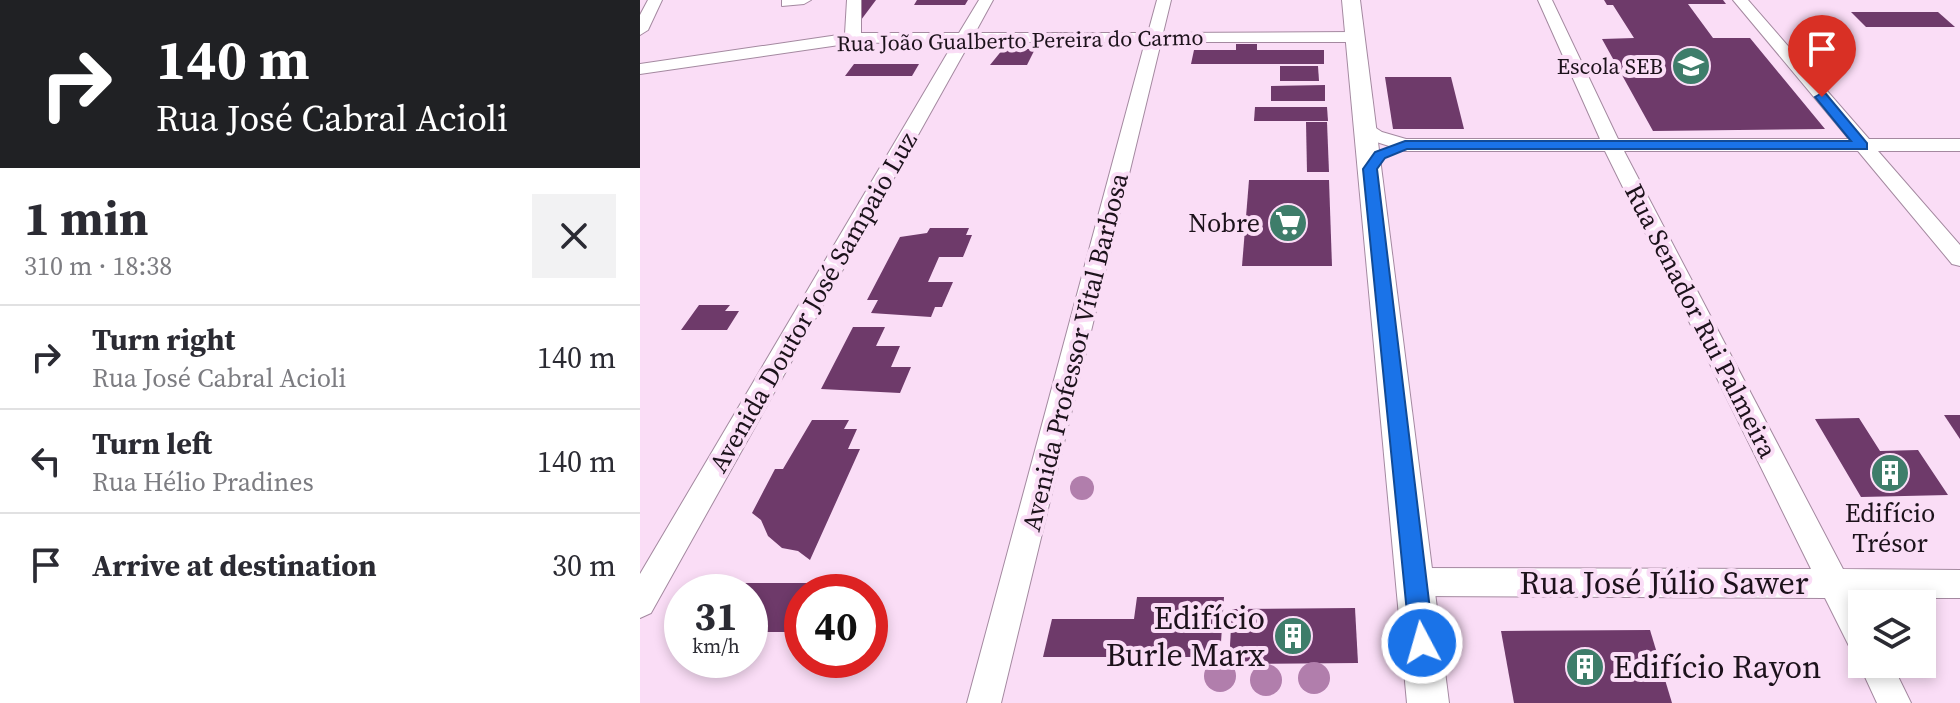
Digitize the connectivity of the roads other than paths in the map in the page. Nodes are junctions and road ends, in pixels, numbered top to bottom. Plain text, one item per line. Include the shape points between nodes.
1 (655, 0) edge
2 (804, 0) edge
3 (854, 0) edge
4 (986, 0) edge
5 (1164, 0) edge
6 (1351, 0) edge
7 (1545, 0) edge
8 (1740, 0) edge
9 (787, 3) dead end
10 (640, 30) edge
11 (965, 36) junction
12 (1355, 37) junction
13 (853, 38) junction
14 (1155, 38) junction
15 (640, 69) edge
16 (1365, 126) junction
17 (1405, 145) junction
18 (1960, 145) edge
19 (1612, 146) junction
20 (1862, 146) junction
21 (1370, 169) junction
22 (1960, 259) edge
23 (1415, 582) junction
24 (1834, 583) junction
25 (1960, 584) edge
26 (640, 603) edge
27 (1848, 611) edge
28 (1882, 678) edge
29 (984, 703) edge
30 (1428, 703) edge
31 (1894, 703) edge

1 - 10 street
2 - 9 street
3 - 13 street
4 - 11 street, Avenida Doutor José Sampaio Luz
5 - 14 street, Avenida Professor Vital Barbosa
6 - 12 street
7 - 19 street, Rua Senador Rui Palmeira
8 - 20 street
11 - 13 street, Rua João Gualberto Pereira do Carmo
11 - 14 street, Rua João Gualberto Pereira do Carmo
11 - 26 street, Avenida Doutor José Sampaio Luz
12 - 14 street, Rua João Gualberto Pereira do Carmo
12 - 16 street
13 - 15 street, Rua João Gualberto Pereira do Carmo
14 - 29 street, Avenida Professor Vital Barbosa
16 - 17 street via 1376,136
16 - 21 street
17 - 19 street
17 - 21 street via 1380,155
18 - 20 street
19 - 20 street
19 - 24 street, Rua Senador Rui Palmeira
20 - 22 street
21 - 23 street
23 - 24 street, Rua José Júlio Sawer
23 - 30 street
24 - 25 street, Rua José Júlio Sawer
24 - 27 street, Rua Senador Rui Palmeira
28 - 31 street

